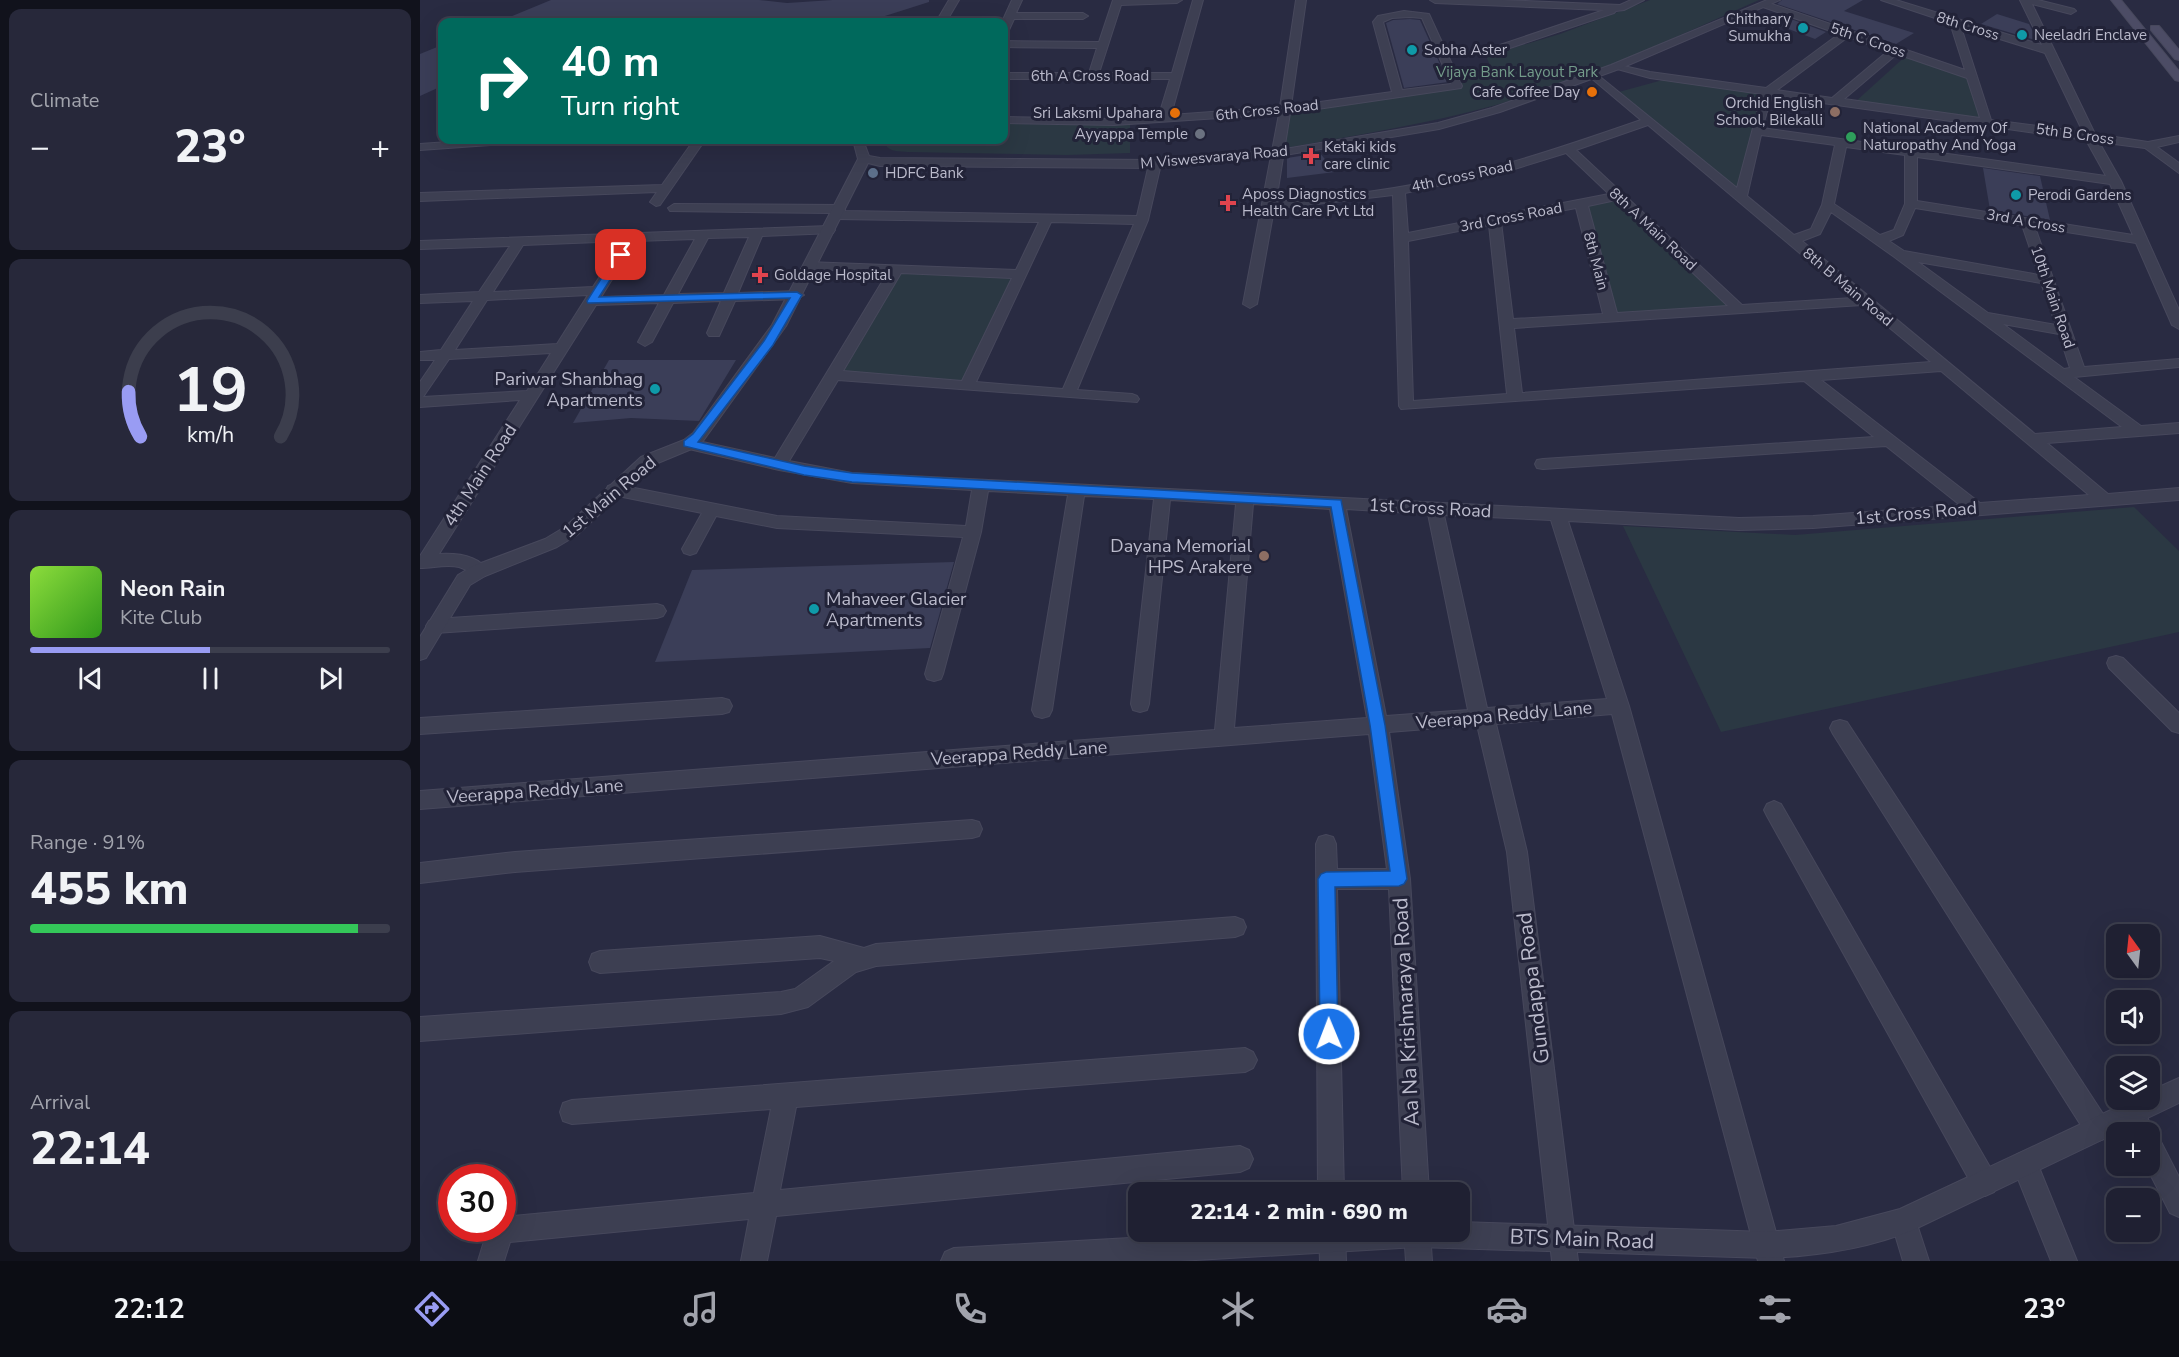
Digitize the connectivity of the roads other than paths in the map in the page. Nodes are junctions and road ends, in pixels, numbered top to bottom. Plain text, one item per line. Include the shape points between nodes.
1 (954, 0) edge
2 (1017, 0) edge
3 (1177, 0) edge
4 (1198, 0) edge
5 (1301, 0) edge
6 (1435, 0) edge
7 (1639, 0) edge
8 (1886, 0) edge
9 (2026, 0) edge
10 (2116, 0) edge
11 (1118, 1) edge
12 (1770, 2) edge
13 (1621, 8) junction
14 (2071, 11) dead end
15 (1010, 16) junction
16 (1083, 16) dead end
17 (2144, 16) dead end
18 (943, 18) edge
19 (1008, 21) edge
20 (1954, 21) junction
21 (1846, 33) junction
22 (1008, 44) edge
23 (1103, 45) junction
24 (1501, 48) dead end
25 (1896, 50) junction
26 (2049, 51) junction
27 (2179, 57) edge
28 (1615, 67) junction
29 (1594, 75) junction
30 (1008, 76) edge
31 (1093, 76) junction
32 (1177, 76) junction
33 (1971, 76) junction
34 (2179, 78) edge
35 (1406, 81) junction
36 (1455, 82) junction
37 (1768, 92) junction
38 (1398, 94) junction
39 (1835, 101) junction
40 (1285, 110) junction
41 (1164, 119) junction
42 (1008, 120) edge
43 (1648, 121) junction
44 (1986, 121) junction
45 (1756, 131) junction
46 (2090, 136) junction
47 (2179, 139) edge
48 (462, 144) edge
49 (696, 144) edge
50 (860, 144) edge
51 (1841, 144) junction
52 (2148, 144) junction
53 (420, 147) edge
54 (1568, 149) junction
55 (1279, 153) junction
56 (1911, 153) junction
57 (864, 159) junction
58 (1155, 164) junction
59 (2179, 169) edge
60 (2115, 181) junction
61 (666, 188) junction
62 (1399, 190) junction
63 (1618, 196) junction
64 (420, 197) edge
65 (1741, 197) junction
66 (656, 202) dead end
67 (1581, 204) junction
68 (1911, 204) junction
69 (1828, 205) junction
70 (1269, 206) junction
71 (674, 208) dead end
72 (838, 212) junction
73 (1047, 218) junction
74 (1142, 220) junction
75 (1495, 221) junction
76 (2027, 222) junction
77 (829, 230) junction
78 (757, 233) junction
79 (703, 235) junction
80 (632, 237) junction
81 (1402, 238) junction
82 (1792, 240) junction
83 (1879, 240) junction
84 (2141, 240) junction
85 (519, 242) junction
86 (420, 245) edge
87 (1898, 253) junction
88 (812, 265) junction
89 (897, 268) junction
90 (1020, 274) junction
91 (2048, 280) junction
92 (797, 295) junction
93 (595, 296) junction
94 (731, 296) junction
95 (482, 297) junction
96 (668, 298) junction
97 (420, 299) edge
98 (1865, 301) junction
99 (1250, 304) dead end
100 (1739, 309) junction
101 (1983, 316) junction
102 (1611, 317) junction
103 (1507, 324) junction
104 (2179, 325) edge
105 (2064, 331) junction
106 (714, 333) dead end
107 (645, 342) dead end
108 (562, 348) junction
109 (444, 355) junction
110 (420, 356) edge
111 (2179, 363) edge
112 (1943, 366) junction
113 (2079, 372) junction
114 (2061, 374) junction
115 (833, 375) junction
116 (1807, 376) junction
117 (967, 386) junction
118 (420, 393) edge
119 (1068, 394) junction
120 (532, 395) junction
121 (1515, 398) junction
122 (1132, 399) dead end
123 (420, 402) edge
124 (2179, 428) edge
125 (2136, 430) junction
126 (2031, 439) junction
127 (1890, 441) junction
128 (689, 444) junction
129 (1544, 464) dead end
130 (779, 465) junction
131 (981, 485) junction
132 (614, 490) junction
133 (1077, 490) junction
134 (1163, 494) junction
135 (2179, 494) edge
136 (2103, 498) junction
137 (1245, 499) junction
138 (1336, 503) junction
139 (1975, 508) junction
140 (712, 509) junction
141 (1435, 509) junction
142 (1558, 515) junction
143 (973, 532) junction
144 (690, 549) dead end
145 (423, 562) edge
146 (479, 571) junction
147 (657, 611) dead end
148 (435, 626) junction
149 (420, 653) edge
150 (2116, 663) dead end
151 (934, 674) dead end
152 (1140, 704) dead end
153 (722, 706) dead end
154 (1619, 706) junction
155 (1042, 710) dead end
156 (1482, 718) junction
157 (1378, 725) junction
158 (2179, 725) edge
159 (420, 726) edge
160 (1840, 728) dead end
161 (1224, 737) junction
162 (420, 800) edge
163 (1774, 810) dead end
164 (972, 829) dead end
165 (1326, 844) dead end
166 (420, 873) edge
167 (1326, 879) junction
168 (1399, 879) junction
169 (1235, 927) dead end
170 (863, 958) junction
171 (600, 962) dead end
172 (420, 1029) edge
173 (1245, 1060) dead end
174 (2179, 1090) edge
175 (786, 1095) junction
176 (572, 1112) dead end
177 (2138, 1122) edge
178 (2106, 1128) edge
179 (2098, 1129) junction
180 (1240, 1159) dead end
181 (2025, 1164) junction
182 (2160, 1167) edge
183 (1331, 1182) edge
184 (1415, 1182) edge
185 (1985, 1183) junction
186 (765, 1204) junction
187 (2179, 1204) edge
188 (1904, 1221) junction
189 (1470, 1239) edge
190 (1347, 1242) edge
191 (1418, 1242) edge
192 (1332, 1244) edge
193 (1563, 1250) edge
194 (1769, 1253) edge
195 (1167, 1255) edge
196 (1016, 1259) edge
197 (491, 1261) edge
198 (754, 1261) edge
199 (954, 1261) edge
200 (1419, 1261) edge
201 (1916, 1261) edge
202 (2064, 1261) edge

1 - 18 street
2 - 15 street
3 - 11 street
4 - 32 street
5 - 40 street
6 - 13 street
7 - 13 street
8 - 20 street, 8th Cross
9 - 14 street
9 - 26 street
10 - 34 main road
11 - 23 street
12 - 21 street, 5th C Cross
12 - 28 street, M Viswesvaraya Road
13 - 24 street
15 - 16 street
15 - 19 street
17 - 27 main road
20 - 26 street, 8th Cross
20 - 33 street
21 - 25 street, 5th C Cross
21 - 37 street
22 - 23 street
23 - 31 street
25 - 33 street, 5th C Cross
25 - 39 street
26 - 46 street
28 - 29 street, M Viswesvaraya Road
28 - 37 street, 5th B Cross
29 - 43 street, 8th B Main Road
29 - 55 street, M Viswesvaraya Road via 1468,119
30 - 31 street, 6th A Cross Road
31 - 32 street, 6th A Cross Road
32 - 41 street
33 - 44 street
35 - 36 street
35 - 36 street via 1378,22 1386,16 1426,16
35 - 38 street
36 - 38 street, 6th Cross Road
37 - 39 street, 5th B Cross
37 - 45 street
38 - 40 street, 6th Cross Road
39 - 44 street, 5th B Cross
40 - 41 street, 6th Cross Road
40 - 55 street
41 - 42 street, 6th Cross Road
43 - 54 street, 4th Cross Road
43 - 65 street, 8th B Main Road
44 - 46 street, 5th B Cross
45 - 51 street
45 - 65 street
46 - 52 street, 5th B Cross
46 - 60 street
47 - 52 street, 5th B Cross
48 - 53 street
49 - 61 street
50 - 57 street
51 - 56 street
51 - 69 street
52 - 59 street
54 - 62 street, 4th Cross Road via 1503,168
54 - 63 street, 8th A Main Road
55 - 58 street, M Viswesvaraya Road
55 - 70 street
56 - 60 street
56 - 68 street
57 - 58 street, M Viswesvaraya Road
57 - 72 street, 1st Main Road
58 - 74 street
60 - 84 street
61 - 64 street
61 - 66 street
62 - 70 street, 4th Cross Road
62 - 81 street
63 - 67 street, 3rd Cross Road
63 - 100 street, 8th A Main Road
65 - 82 street, 8th B Main Road
67 - 75 street, 3rd Cross Road
67 - 102 street, 8th Main
68 - 76 street, 3rd A Cross
68 - 83 street via 1899,232
69 - 82 street via 1816,231
69 - 83 street
70 - 99 street
71 - 72 street
72 - 73 street
72 - 77 street, 1st Main Road
73 - 74 street
73 - 90 street
74 - 119 street
75 - 81 street, 3rd Cross Road
75 - 103 street
76 - 84 street, 3rd A Cross
76 - 91 street, 10th Main Road
77 - 78 street
77 - 88 street, 1st Main Road
78 - 79 street
78 - 94 street
79 - 80 street
79 - 96 street
80 - 85 street
80 - 93 street, 4th Main Road
81 - 121 street via 1406,406
82 - 98 street, 8th B Main Road
83 - 87 street
84 - 104 street
85 - 86 street
85 - 95 street
87 - 91 street
87 - 101 street
88 - 89 street
88 - 92 street, 1st Main Road
89 - 90 street
89 - 115 street
90 - 117 street
91 - 105 street, 10th Main Road
92 - 94 street
92 - 128 street, 1st Main Road via 769,343
93 - 95 street
93 - 96 street
93 - 108 street, 4th Main Road
94 - 96 street
94 - 106 street
95 - 97 street
95 - 109 street
96 - 107 street
98 - 100 street
98 - 112 street, 8th B Main Road
100 - 102 street
101 - 105 street
101 - 114 street
102 - 103 street
103 - 121 street
105 - 113 street, 10th Main Road
108 - 109 street
108 - 120 street, 4th Main Road
109 - 110 street
109 - 118 street
111 - 113 street
112 - 116 street
112 - 126 street, 8th B Main Road
113 - 114 street
114 - 125 street
115 - 117 street
115 - 130 street
116 - 121 street
116 - 127 street
117 - 119 street
119 - 122 street
120 - 123 street
120 - 145 street, 4th Main Road
124 - 125 street
125 - 126 street
126 - 136 street, 8th B Main Road
127 - 129 street
127 - 139 street
128 - 130 street, 1st Cross Road
128 - 132 street, 1st Main Road via 647,461
130 - 131 street, 1st Cross Road via 852,478
131 - 133 street, 1st Cross Road
131 - 143 street
132 - 140 street
132 - 146 street, 1st Main Road via 558,540
133 - 134 street, 1st Cross Road
133 - 155 street
134 - 137 street, 1st Cross Road
134 - 152 street
135 - 136 street, 1st Cross Road
136 - 139 street, 1st Cross Road
137 - 138 street, 1st Cross Road
137 - 161 street
138 - 141 street, 1st Cross Road
138 - 157 street, Aa Na Krishnaraya Road
139 - 142 street, 1st Cross Road via 1768,524
140 - 143 street via 777,522
140 - 144 street
141 - 142 street, 1st Cross Road
141 - 156 street, Gundappa Road
142 - 154 street
143 - 151 street
145 - 146 street, 4th Main Road via 464,561
146 - 148 street, 1st Main Road via 459,587
147 - 148 street
148 - 149 street, 1st Main Road
150 - 158 street
153 - 159 street
154 - 156 street, Veerappa Reddy Lane
154 - 194 street
156 - 157 street, Veerappa Reddy Lane
156 - 193 street, Gundappa Road via 1517,852
157 - 161 street, Veerappa Reddy Lane
157 - 168 street, Aa Na Krishnaraya Road
160 - 179 street
161 - 162 street, Veerappa Reddy Lane
163 - 185 street
164 - 166 street via 551,859
165 - 167 street
167 - 168 street
167 - 183 street
168 - 184 street, Aa Na Krishnaraya Road
169 - 170 street
170 - 171 street via 820,946
170 - 172 street via 800,999 781,1003
173 - 175 street
174 - 177 street, BTS Main Road
175 - 176 street
175 - 186 street
178 - 179 street, BTS Main Road
179 - 181 street, BTS Main Road
180 - 186 street
181 - 185 street, BTS Main Road
181 - 202 street
182 - 187 street
185 - 188 street, BTS Main Road
186 - 197 street via 500,1230
186 - 198 street
188 - 194 street, BTS Main Road via 1880,1230
188 - 201 street
189 - 193 street, BTS Main Road
190 - 192 street, BTS Main Road
191 - 200 street
192 - 195 street, BTS Main Road
193 - 194 street, BTS Main Road
195 - 196 street, BTS Main Road
196 - 199 street, BTS Main Road

